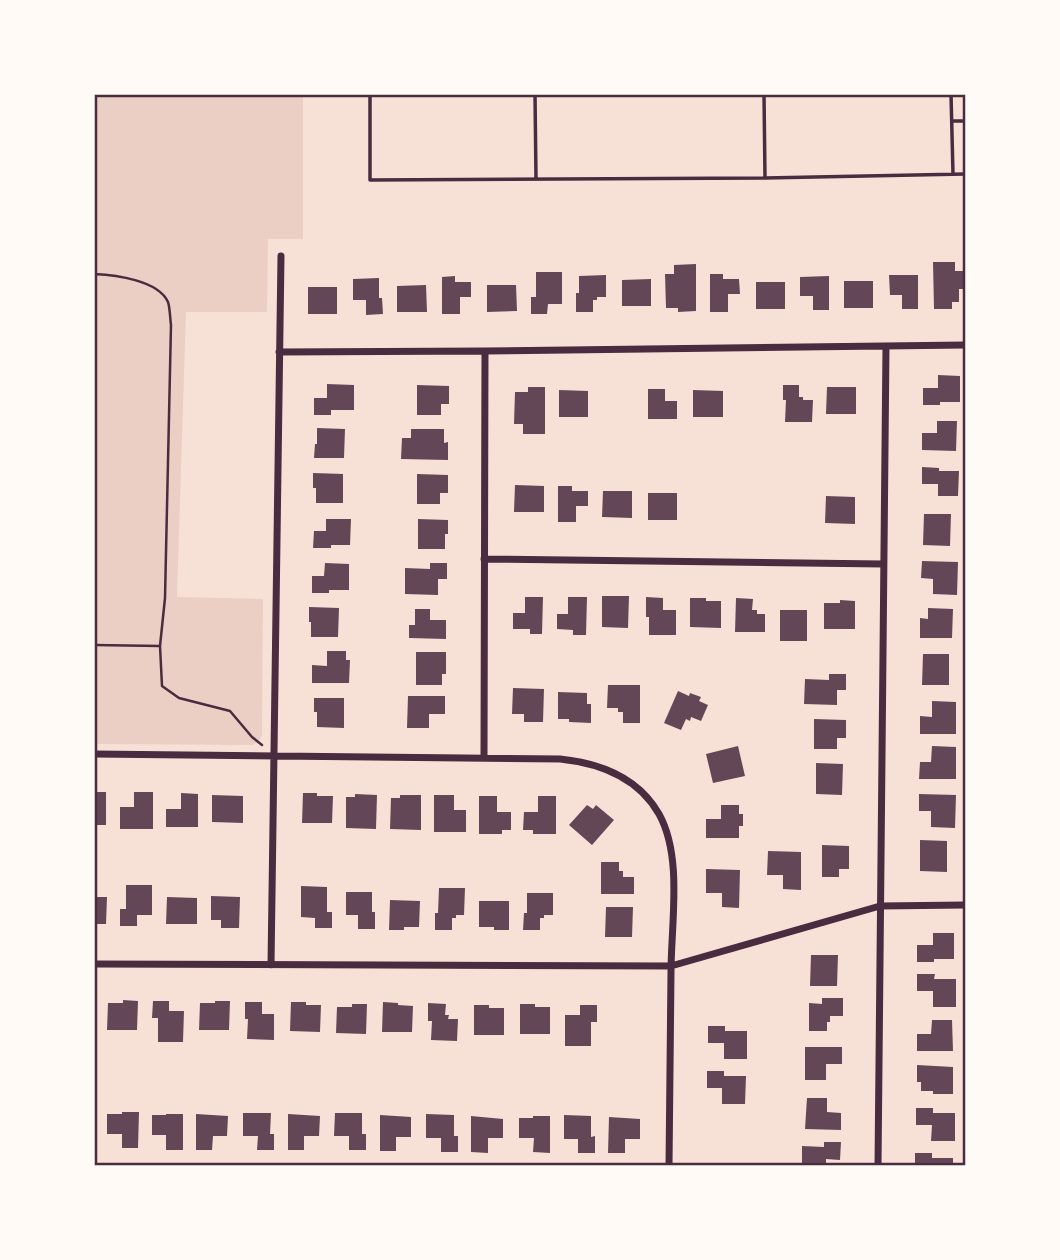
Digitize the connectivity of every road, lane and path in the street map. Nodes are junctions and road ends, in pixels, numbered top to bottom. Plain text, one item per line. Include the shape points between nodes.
1 (370, 94) edge
2 (535, 94) edge
3 (764, 94) edge
4 (951, 94) edge
5 (952, 121) junction
6 (965, 121) edge
7 (953, 174) junction
8 (965, 174) edge
9 (765, 177) junction
10 (536, 179) junction
11 (281, 256) dead end
12 (94, 274) edge
13 (965, 345) edge
14 (886, 346) junction
15 (485, 351) junction
16 (279, 352) junction
17 (484, 559) junction
18 (883, 564) junction
19 (94, 645) edge
20 (160, 646) junction
21 (94, 754) edge
22 (275, 756) junction
23 (484, 758) junction
24 (965, 905) edge
25 (880, 906) junction
26 (94, 964) edge
27 (271, 965) junction
28 (671, 966) junction
29 (669, 1166) edge
30 (878, 1166) edge

1 - 10 lane via 370,180
2 - 10 lane
3 - 9 lane
4 - 5 lane
5 - 6 lane
5 - 7 lane
7 - 8 lane
7 - 9 lane
9 - 10 lane
11 - 16 street
12 - 20 path via 136,280 167,301 171,352
13 - 14 street
14 - 15 street
14 - 18 street
15 - 16 street
15 - 17 street
16 - 22 street
17 - 18 street
17 - 23 street
18 - 25 street
19 - 20 path
20 - 22 path via 162,686 179,698 230,711
21 - 22 street
22 - 23 street
22 - 27 street
23 - 28 street via 579,761 620,775 641,790 658,813 671,852
24 - 25 street
25 - 28 street
25 - 30 street
26 - 27 street
27 - 28 street
28 - 29 street

